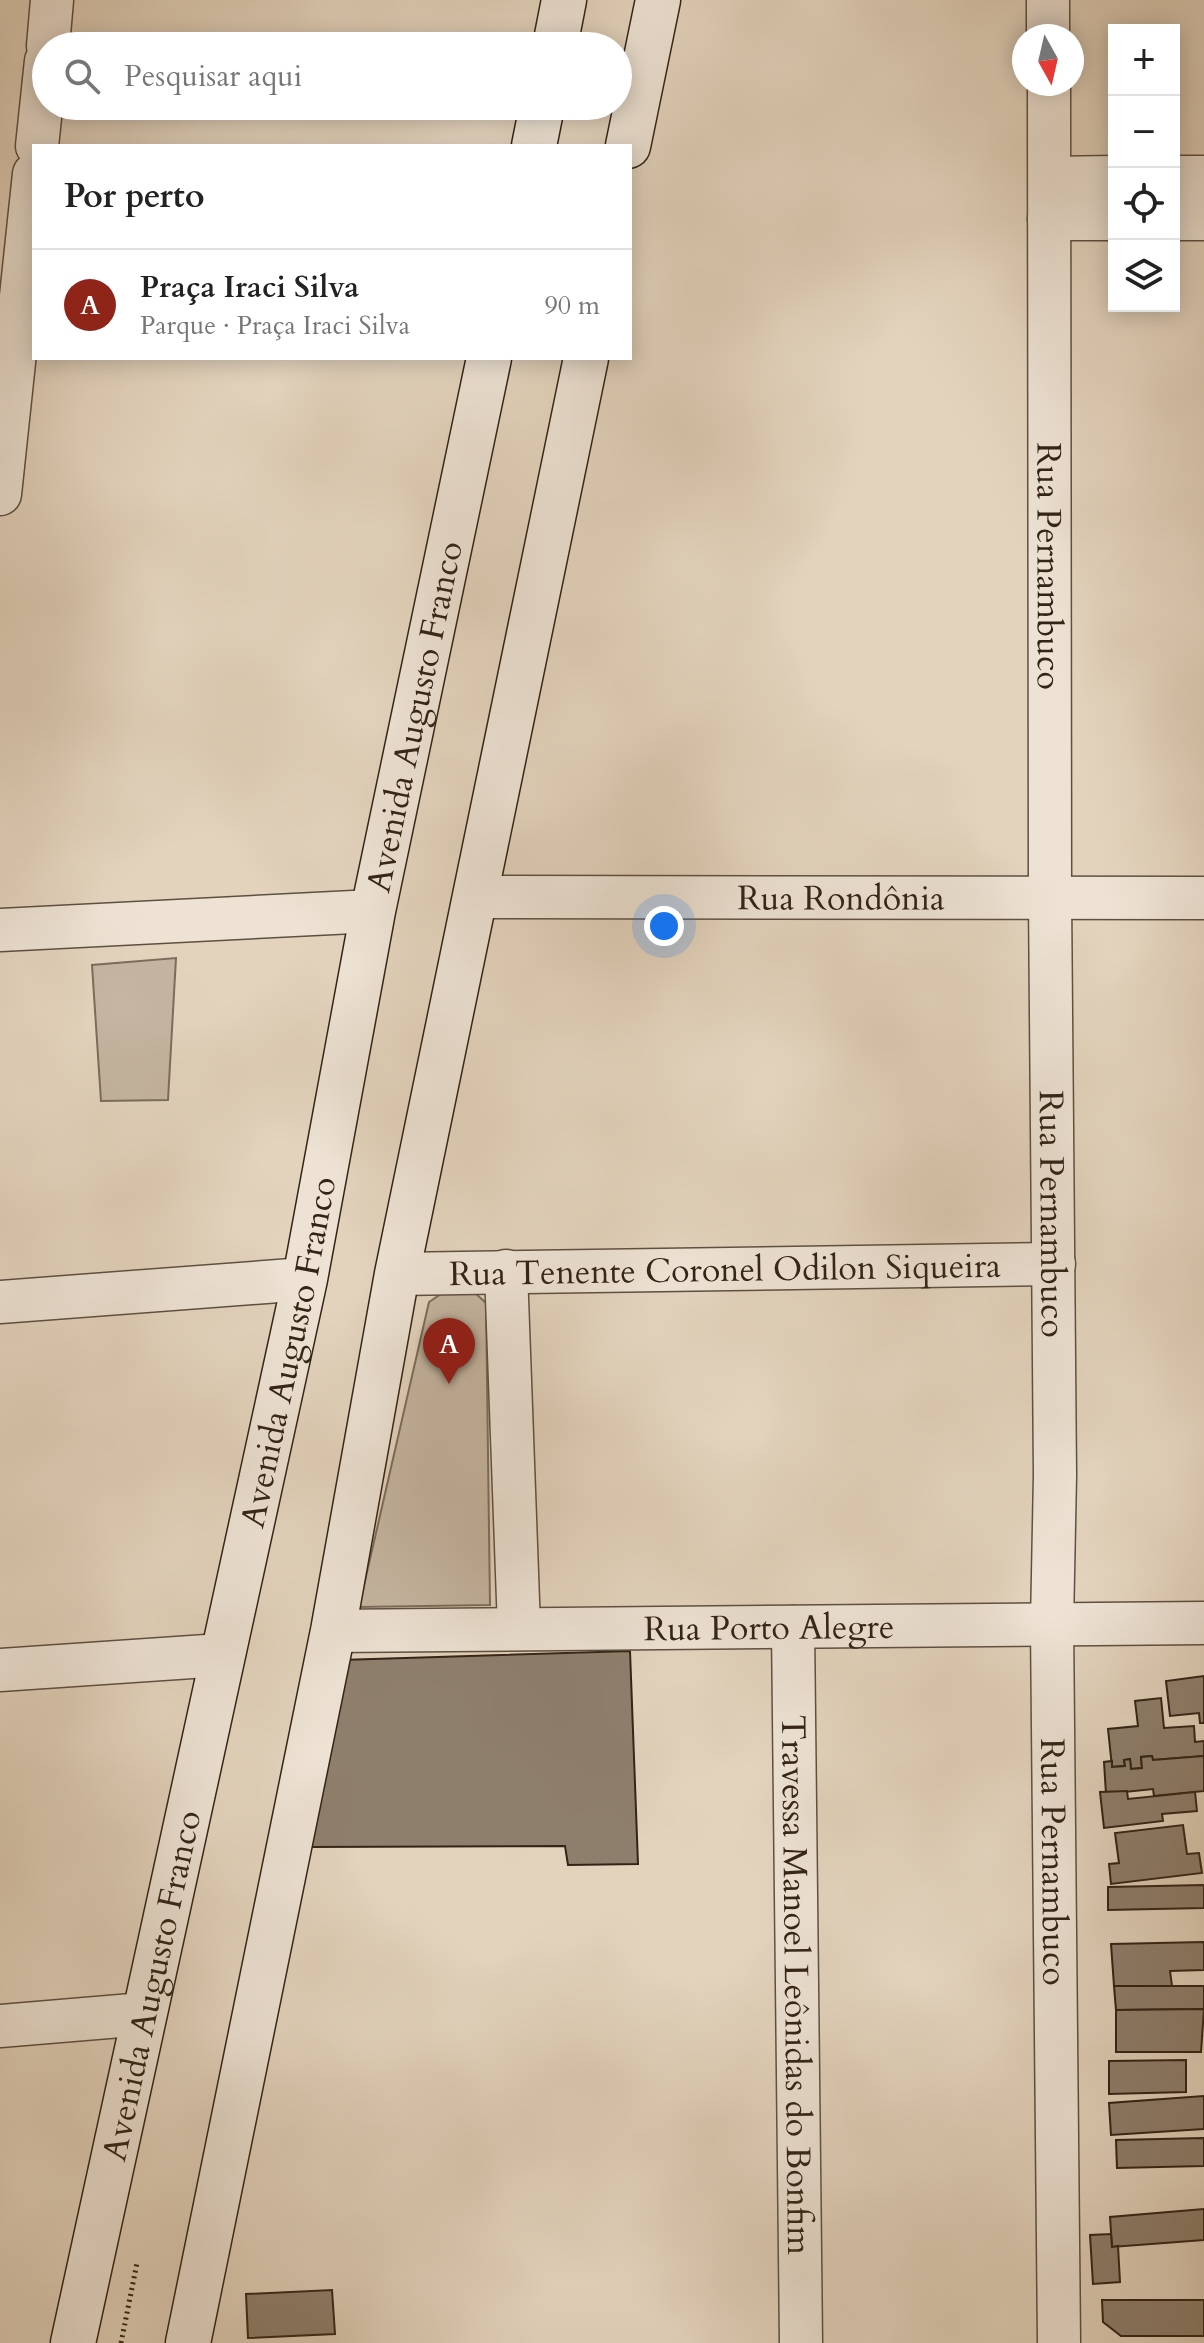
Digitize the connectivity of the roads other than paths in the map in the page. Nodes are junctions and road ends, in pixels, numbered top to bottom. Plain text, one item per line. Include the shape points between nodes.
1 (52, 0) edge
2 (564, 0) edge
3 (658, 0) edge
4 (1048, 0) edge
5 (1048, 24) edge
6 (49, 32) edge
7 (558, 32) edge
8 (1049, 96) edge
9 (40, 120) edge
10 (539, 120) edge
11 (37, 144) edge
12 (534, 144) edge
13 (628, 144) edge
14 (1108, 177) edge
15 (1180, 177) edge
16 (1204, 177) edge
17 (1050, 178) junction
18 (32, 193) edge
19 (1049, 219) junction
20 (1108, 219) edge
21 (1180, 219) edge
22 (1204, 219) edge
23 (489, 360) edge
24 (586, 360) edge
25 (0, 494) edge
26 (477, 897) junction
27 (1050, 898) junction
28 (1204, 898) edge
29 (373, 911) junction
30 (0, 930) edge
31 (1054, 1264) junction
32 (506, 1271) junction
33 (397, 1274) junction
34 (305, 1279) junction
35 (0, 1302) edge
36 (1204, 1623) edge
37 (1052, 1624) junction
38 (793, 1627) junction
39 (519, 1628) junction
40 (333, 1631) junction
41 (221, 1655) junction
42 (0, 1670) edge
43 (144, 2014) junction
44 (0, 2026) edge
45 (73, 2343) edge
46 (188, 2343) edge
47 (801, 2343) edge
48 (1059, 2343) edge

1 - 6 street
2 - 7 main road
3 - 13 main road
4 - 5 street
8 - 17 street, Rua Pernambuco
9 - 11 street
10 - 12 main road
14 - 17 street
15 - 16 street
17 - 19 street, Rua Pernambuco
18 - 25 street
19 - 20 street
19 - 27 street, Rua Pernambuco
21 - 22 street
23 - 29 main road, Avenida Augusto Franco
24 - 26 main road
26 - 27 street, Rua Rondônia
26 - 33 main road
27 - 28 street, Rua Rondônia
27 - 31 street, Rua Pernambuco
29 - 30 street
29 - 34 main road, Avenida Augusto Franco
31 - 32 street, Rua Tenente Coronel Odilon Siqueira
31 - 37 street, Rua Pernambuco
32 - 33 street, Rua Tenente Coronel Odilon Siqueira
32 - 39 street
33 - 40 main road
34 - 35 street
34 - 41 main road, Avenida Augusto Franco
36 - 37 street, Rua Porto Alegre
37 - 38 street, Rua Porto Alegre
37 - 48 street, Rua Pernambuco
38 - 39 street, Rua Porto Alegre
38 - 47 street, Travessa Manoel Leônidas do Bonfim
39 - 40 street, Rua Porto Alegre
40 - 46 main road
41 - 42 street
41 - 43 main road, Avenida Augusto Franco
43 - 44 street
43 - 45 main road, Avenida Augusto Franco

